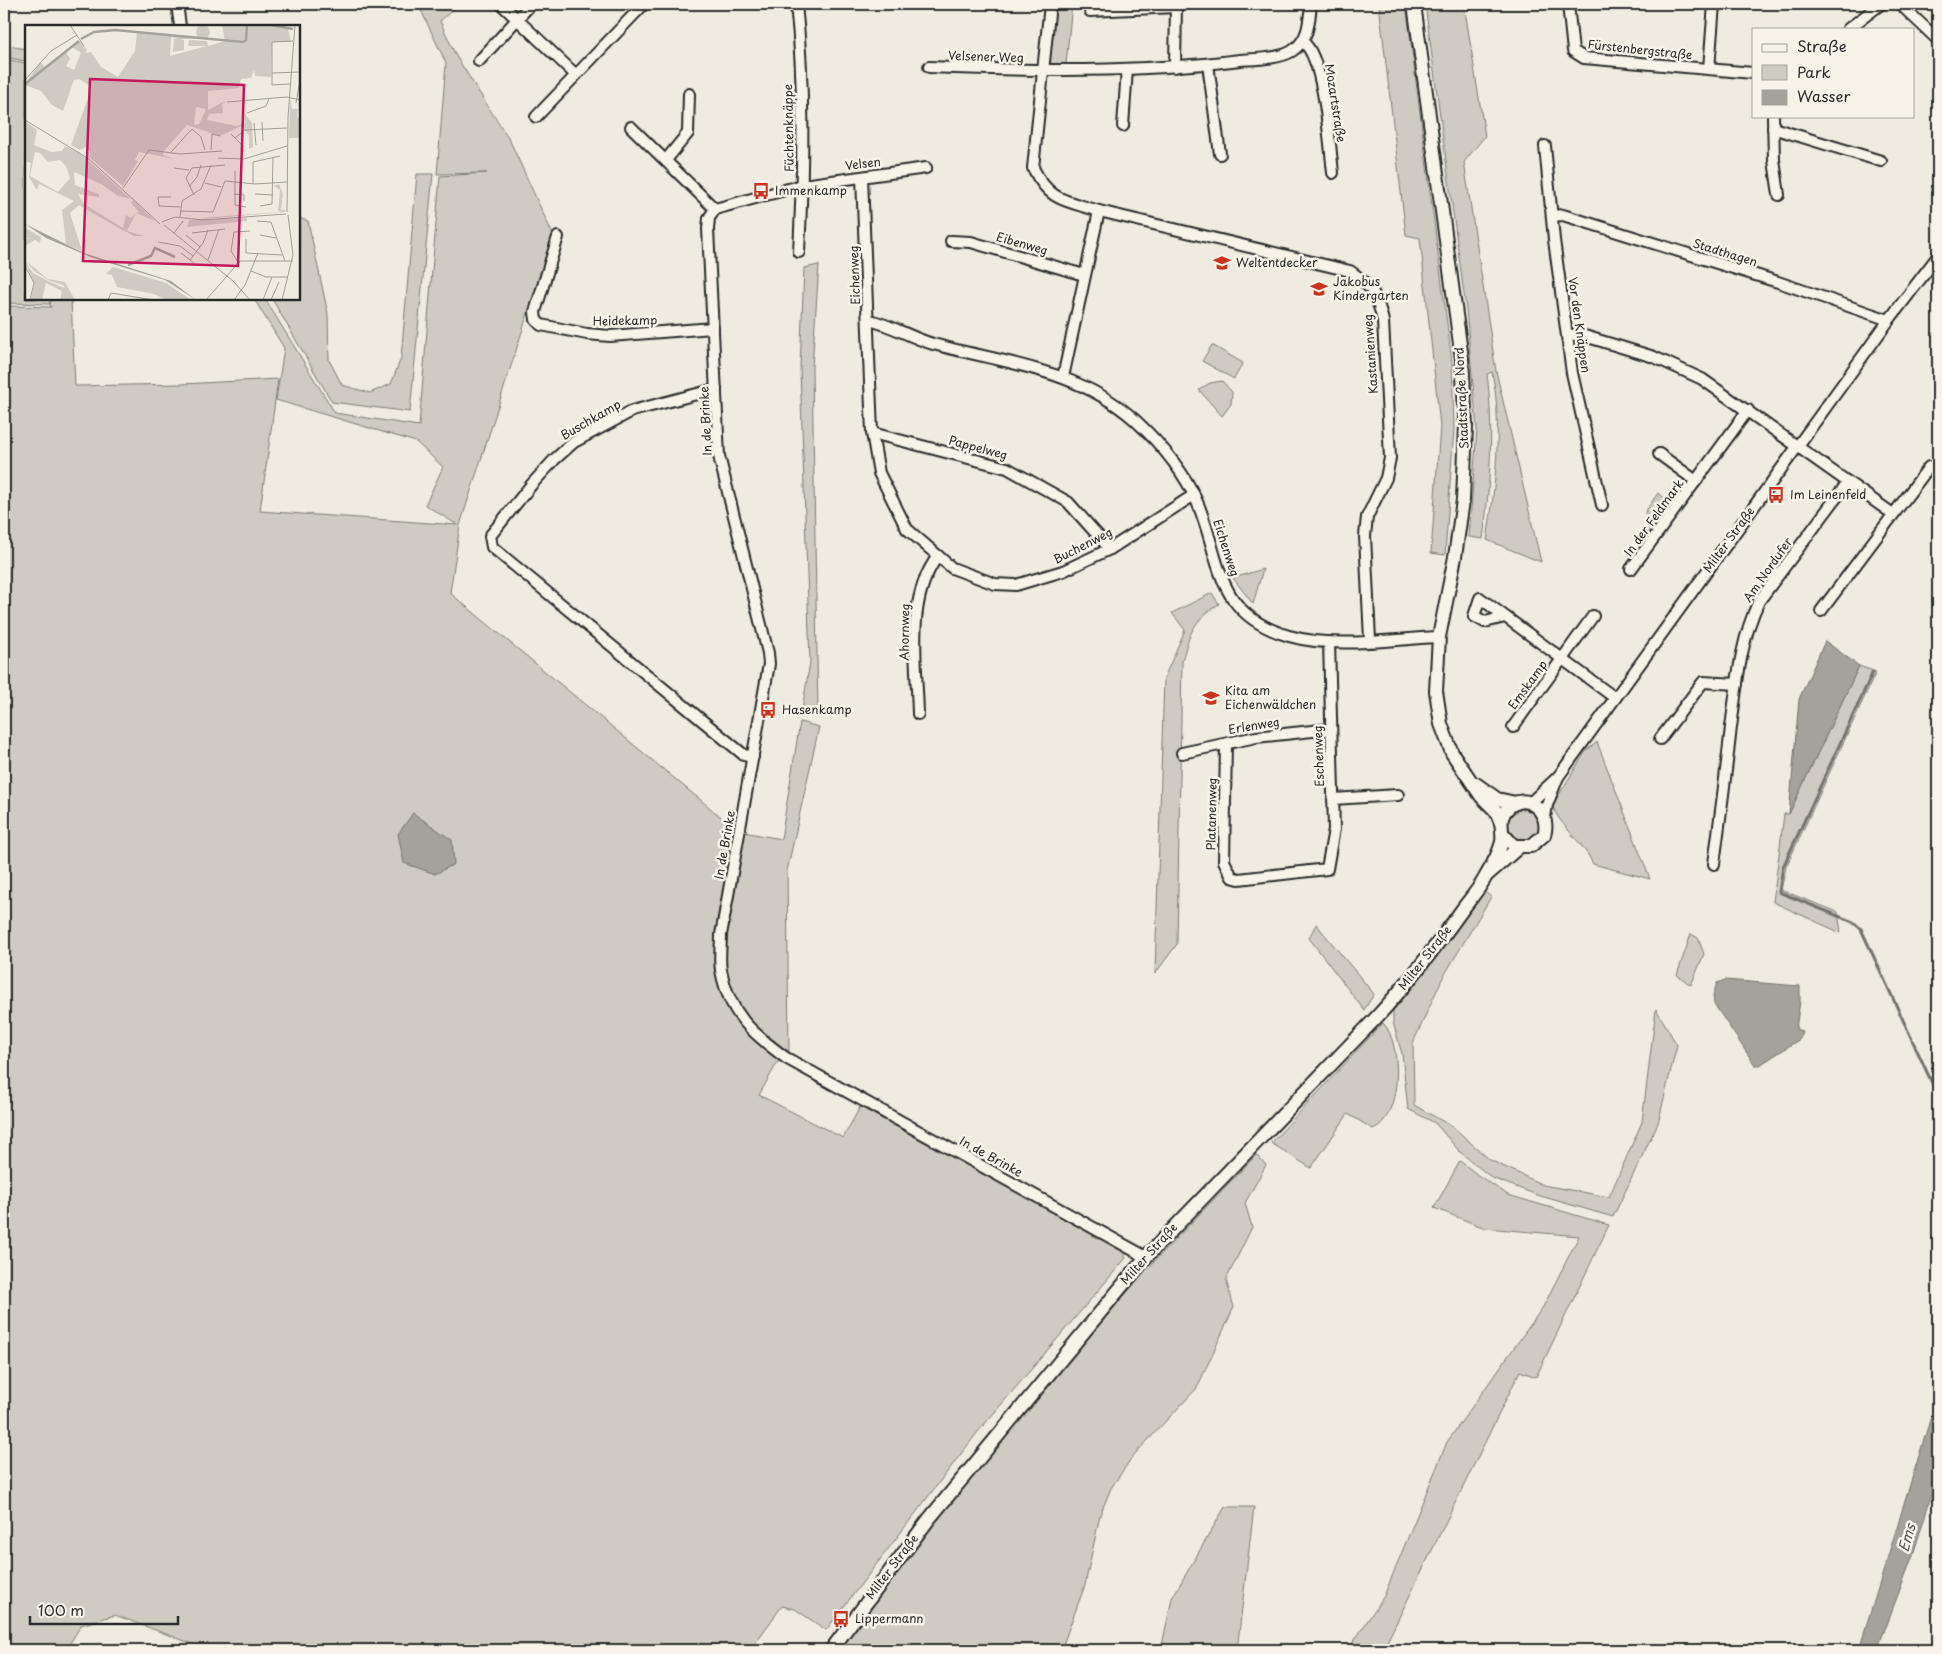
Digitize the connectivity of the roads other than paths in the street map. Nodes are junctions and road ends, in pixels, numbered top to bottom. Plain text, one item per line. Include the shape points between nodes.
1 (177, 4) edge
2 (501, 4) edge
3 (531, 4) edge
4 (644, 4) edge
5 (796, 4) edge
6 (1050, 4) edge
7 (1311, 4) edge
8 (1414, 4) edge
9 (1568, 4) edge
10 (1714, 4) edge
11 (1881, 4) edge
12 (1900, 4) edge
13 (1176, 6) edge
14 (1090, 11) dead end
15 (516, 19) junction
16 (180, 25) edge
17 (1849, 28) edge
18 (1938, 40) edge
19 (1303, 42) junction
20 (479, 61) dead end
21 (1208, 64) junction
22 (929, 67) dead end
23 (1175, 67) junction
24 (1128, 69) junction
25 (1709, 69) junction
26 (1042, 71) junction
27 (1752, 74) edge
28 (576, 75) junction
29 (689, 94) dead end
30 (536, 117) dead end
31 (1773, 118) edge
32 (1123, 126) dead end
33 (631, 127) dead end
34 (1773, 128) junction
35 (1545, 146) dead end
36 (1220, 154) dead end
37 (666, 160) junction
38 (1881, 161) dead end
39 (926, 168) dead end
40 (1033, 168) joint
41 (1333, 173) dead end
42 (862, 177) junction
43 (803, 185) junction
44 (1779, 195) dead end
45 (715, 209) junction
46 (1099, 211) junction
47 (1552, 216) junction
48 (558, 237) dead end
49 (951, 241) dead end
50 (799, 252) dead end
51 (1938, 256) edge
52 (1084, 275) junction
53 (869, 320) junction
54 (1889, 320) junction
55 (714, 328) junction
56 (1567, 336) junction
57 (1063, 377) junction
58 (716, 389) junction
59 (1748, 410) junction
60 (872, 433) junction
61 (1798, 445) junction
62 (1659, 454) dead end
63 (1929, 466) dead end
64 (1696, 481) junction
65 (1848, 482) junction
66 (1194, 495) junction
67 (1602, 505) dead end
68 (1893, 514) junction
69 (1110, 549) junction
70 (938, 556) junction
71 (1632, 569) dead end
72 (1821, 611) dead end
73 (1592, 616) dead end
74 (1505, 617) dead end
75 (1439, 637) junction
76 (1370, 640) junction
77 (1329, 642) junction
78 (1562, 658) junction
79 (1737, 684) junction
80 (1616, 698) junction
81 (918, 714) dead end
82 (1513, 727) dead end
83 (1331, 729) junction
84 (1660, 739) dead end
85 (1226, 744) junction
86 (1182, 753) dead end
87 (753, 757) junction
88 (1558, 777) junction
89 (1473, 783) junction
90 (1398, 795) dead end
91 (1333, 799) junction
92 (1516, 803) junction
93 (1530, 803) junction
94 (1545, 817) junction
95 (1502, 829) junction
96 (1519, 847) junction
97 (1714, 864) dead end
98 (1327, 869) joint
99 (1487, 876) junction
100 (1146, 1257) junction
101 (831, 1650) edge

1 - 16 street
2 - 15 street
3 - 15 street
4 - 28 street
5 - 43 street, Füchtenknäppe via 800,32
6 - 26 street, Velsener Weg
7 - 19 street
8 - 75 main road, Stadtstraße Nord via 1464,391 1466,454 1463,500
9 - 25 street, Fürstenbergstraße via 1573,51 1577,56
10 - 25 street
11 - 17 street
12 - 18 street
13 - 14 street
13 - 23 street
15 - 20 street
15 - 28 street
19 - 21 street via 1291,52
19 - 41 street, Mozartstraße via 1314,56 1325,106
21 - 23 street
21 - 36 street
22 - 26 street, Velsener Weg
23 - 24 street
24 - 26 street
24 - 32 street
25 - 27 street, Fürstenbergstraße
26 - 40 street, Velsener Weg
28 - 30 street
29 - 37 street via 688,133
31 - 34 street
33 - 37 street
34 - 38 street
34 - 44 street
35 - 47 street, Vor den Knäppen
37 - 45 street
39 - 42 street, Velsen
40 - 46 street, Kastanienweg via 1042,187 1058,198
42 - 43 street, Velsen
42 - 53 street, Eichenweg
43 - 45 street
43 - 50 street, Füchtenknäppe
45 - 55 street, In de Brinke via 709,218 708,230
46 - 52 street
46 - 76 street, Kastanienweg via 1350,271 1368,284 1379,301 1383,321 1390,458 1386,478 1367,517 1364,536
47 - 54 street, Stadthagen via 1563,215
47 - 56 street, Vor den Knäppen
48 - 55 street, Heidekamp via 535,312 541,325 610,336
49 - 52 street, Eibenweg via 971,242
51 - 54 street, Milter Straße
52 - 57 street
53 - 57 street, Eichenweg via 931,343
53 - 60 street, Buchenweg
54 - 61 street, Milter Straße
55 - 58 street, In de Brinke
56 - 59 street via 1578,334 1654,357 1702,379
56 - 67 street, Vor den Knäppen via 1572,373
57 - 66 street, Eichenweg via 1079,383 1134,420 1176,466
58 - 87 street, In de Brinke via 719,456 768,653 769,664
58 - 87 street, Buschkamp via 632,411 574,442 532,484 490,536 490,542 492,547 744,755
59 - 61 street
59 - 64 street, In der Feldmark
60 - 69 street, Pappelweg via 1007,468 1068,502
60 - 70 street, Buchenweg via 879,473 906,529
61 - 65 street
61 - 80 street, Milter Straße
62 - 64 street, In der Feldmark
63 - 68 street
64 - 71 street, In der Feldmark
65 - 68 street
65 - 79 street, Am Nordufer via 1759,601 1743,643
66 - 69 street, Buchenweg
66 - 77 street, Eichenweg via 1217,569 1232,599 1249,615 1273,629 1289,636
68 - 72 street
69 - 70 street, Buchenweg via 1063,571 1016,585 986,582 952,568
70 - 81 street, Ahornweg via 929,568 918,598
73 - 78 street, Emskamp
74 - 78 street, Emskamp
75 - 76 street, Eichenweg
75 - 89 main road, Stadtstraße Nord via 1436,692 1441,724 1452,753
76 - 77 street, Eichenweg
77 - 83 street, Eschenweg
78 - 80 street, Emskamp
78 - 82 street, Emskamp
79 - 84 street via 1703,682
79 - 97 street, Am Nordufer
80 - 88 street, Milter Straße
83 - 85 street, Erlenweg via 1256,737
83 - 91 street, Eschenweg
85 - 86 street, Erlenweg
85 - 98 street, Platanenweg via 1224,862 1232,877 1239,880
87 - 100 street, In de Brinke via 721,935 720,969 744,1024 786,1058
88 - 93 street, Milter Straße
88 - 94 street, Milter Straße
89 - 92 main road, Stadtstraße Nord via 1497,799
89 - 95 main road, Stadtstraße Nord via 1496,811
90 - 91 street
91 - 98 street, Eschenweg via 1334,829
92 - 93 main road
92 - 95 main road via 1504,813
93 - 94 main road
94 - 96 main road via 1546,829 1541,840 1531,846
95 - 96 main road via 1510,843
95 - 99 main road, Milter Straße via 1500,847
96 - 99 main road, Milter Straße
99 - 100 main road, Milter Straße via 1386,1007
100 - 101 main road, Milter Straße via 929,1519

